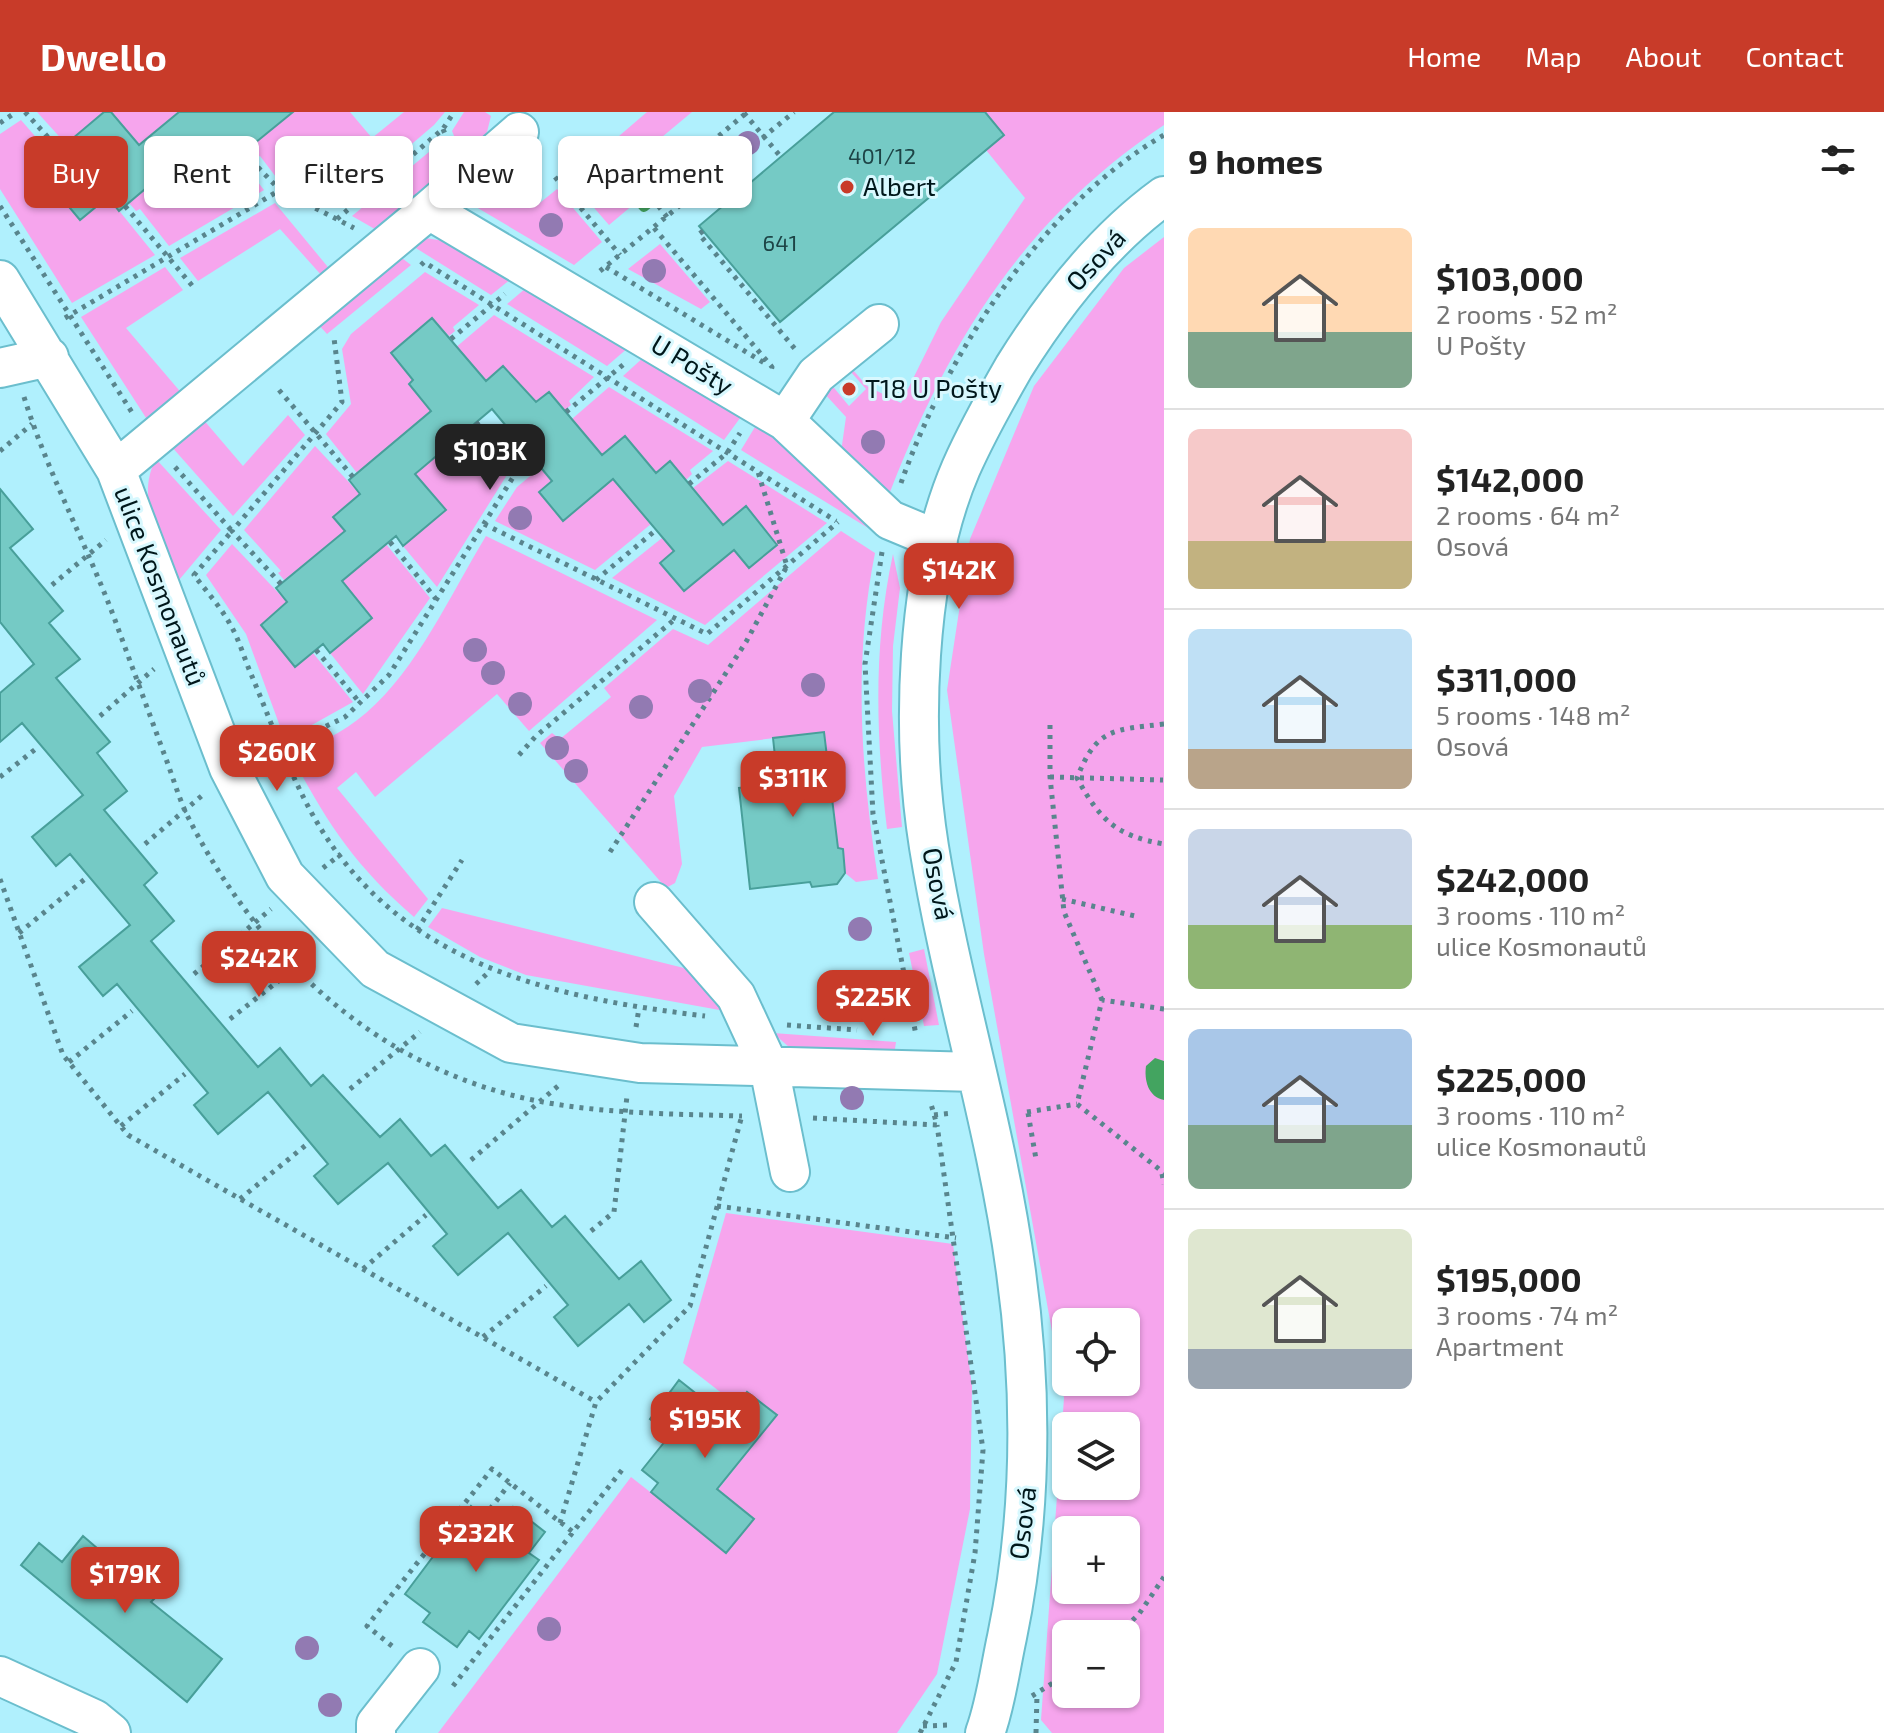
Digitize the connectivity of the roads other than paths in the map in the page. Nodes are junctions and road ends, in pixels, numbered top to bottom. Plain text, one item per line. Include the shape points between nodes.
1 (519, 132) dead end
2 (1164, 196) edge
3 (429, 210) junction
4 (0, 280) edge
5 (879, 324) dead end
6 (49, 357) junction
7 (0, 368) edge
8 (772, 413) junction
9 (116, 470) junction
10 (938, 540) junction
11 (654, 902) dead end
12 (769, 1067) junction
13 (976, 1072) junction
14 (790, 1172) dead end
15 (420, 1668) road end
16 (0, 1676) edge
17 (111, 1733) edge
18 (376, 1733) edge
19 (985, 1733) edge

1 - 3 street
2 - 10 street, Osová via 1091,263 1044,319 960,470
3 - 8 street, U Pošty
3 - 9 street
4 - 6 street, ulice Kosmonautů
5 - 8 street via 810,368
6 - 7 street
6 - 9 street, ulice Kosmonautů
8 - 10 street, U Pošty via 890,520
9 - 12 street, ulice Kosmonautů via 229,768 285,876 375,969 511,1043 632,1062
10 - 13 street, Osová via 922,644 919,742 929,846
11 - 12 street via 736,996
12 - 13 street, ulice Kosmonautů
12 - 14 street
13 - 19 street, Osová via 1016,1268 1028,1376 1029,1482 1013,1604
15 - 18 street via 376,1724
16 - 17 street via 94,1719

